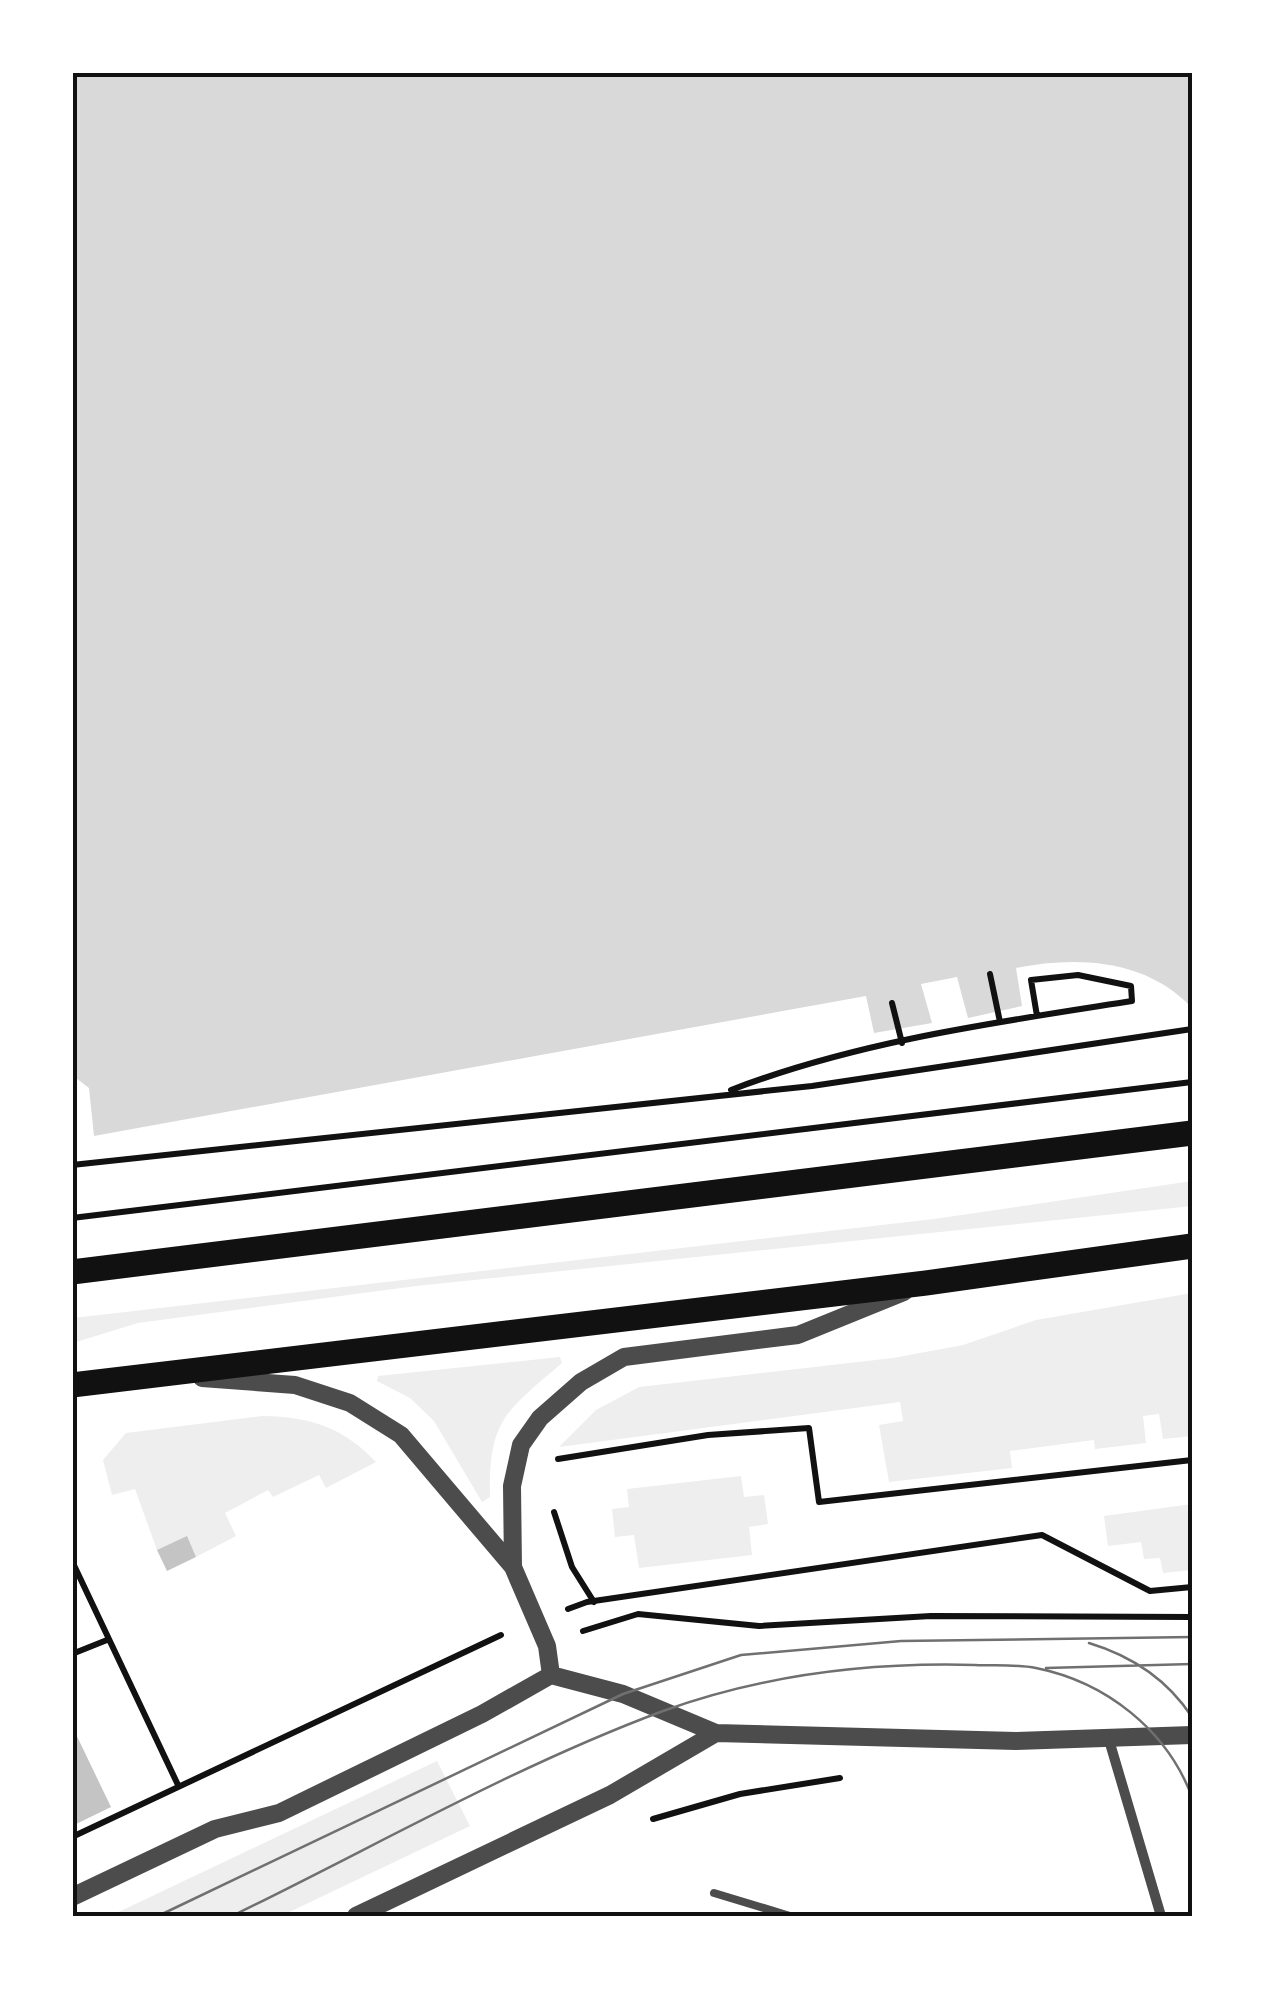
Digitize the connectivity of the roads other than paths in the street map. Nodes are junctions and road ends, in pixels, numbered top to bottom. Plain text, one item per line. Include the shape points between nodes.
1 (1192, 1133) edge
2 (1192, 1246) edge
3 (72, 1272) edge
4 (926, 1283) junction
5 (161, 1374) junction
6 (72, 1385) edge
7 (512, 1566) junction
8 (551, 1675) junction
9 (716, 1733) junction
10 (1192, 1736) edge
11 (1109, 1740) junction
12 (714, 1893) dead end
13 (72, 1897) edge
14 (356, 1916) edge
15 (790, 1916) edge
16 (1161, 1916) edge

1 - 3 main road
2 - 4 main road
4 - 5 main road
4 - 7 street via 798,1335 624,1357 581,1382 521,1445 512,1486
5 - 6 main road
5 - 7 street via 294,1385 350,1403 401,1435
7 - 8 street via 546,1646
8 - 9 street via 623,1694
8 - 13 street via 279,1813 215,1829
9 - 11 street
9 - 14 street via 610,1795
10 - 11 street
11 - 16 street
12 - 15 lane

